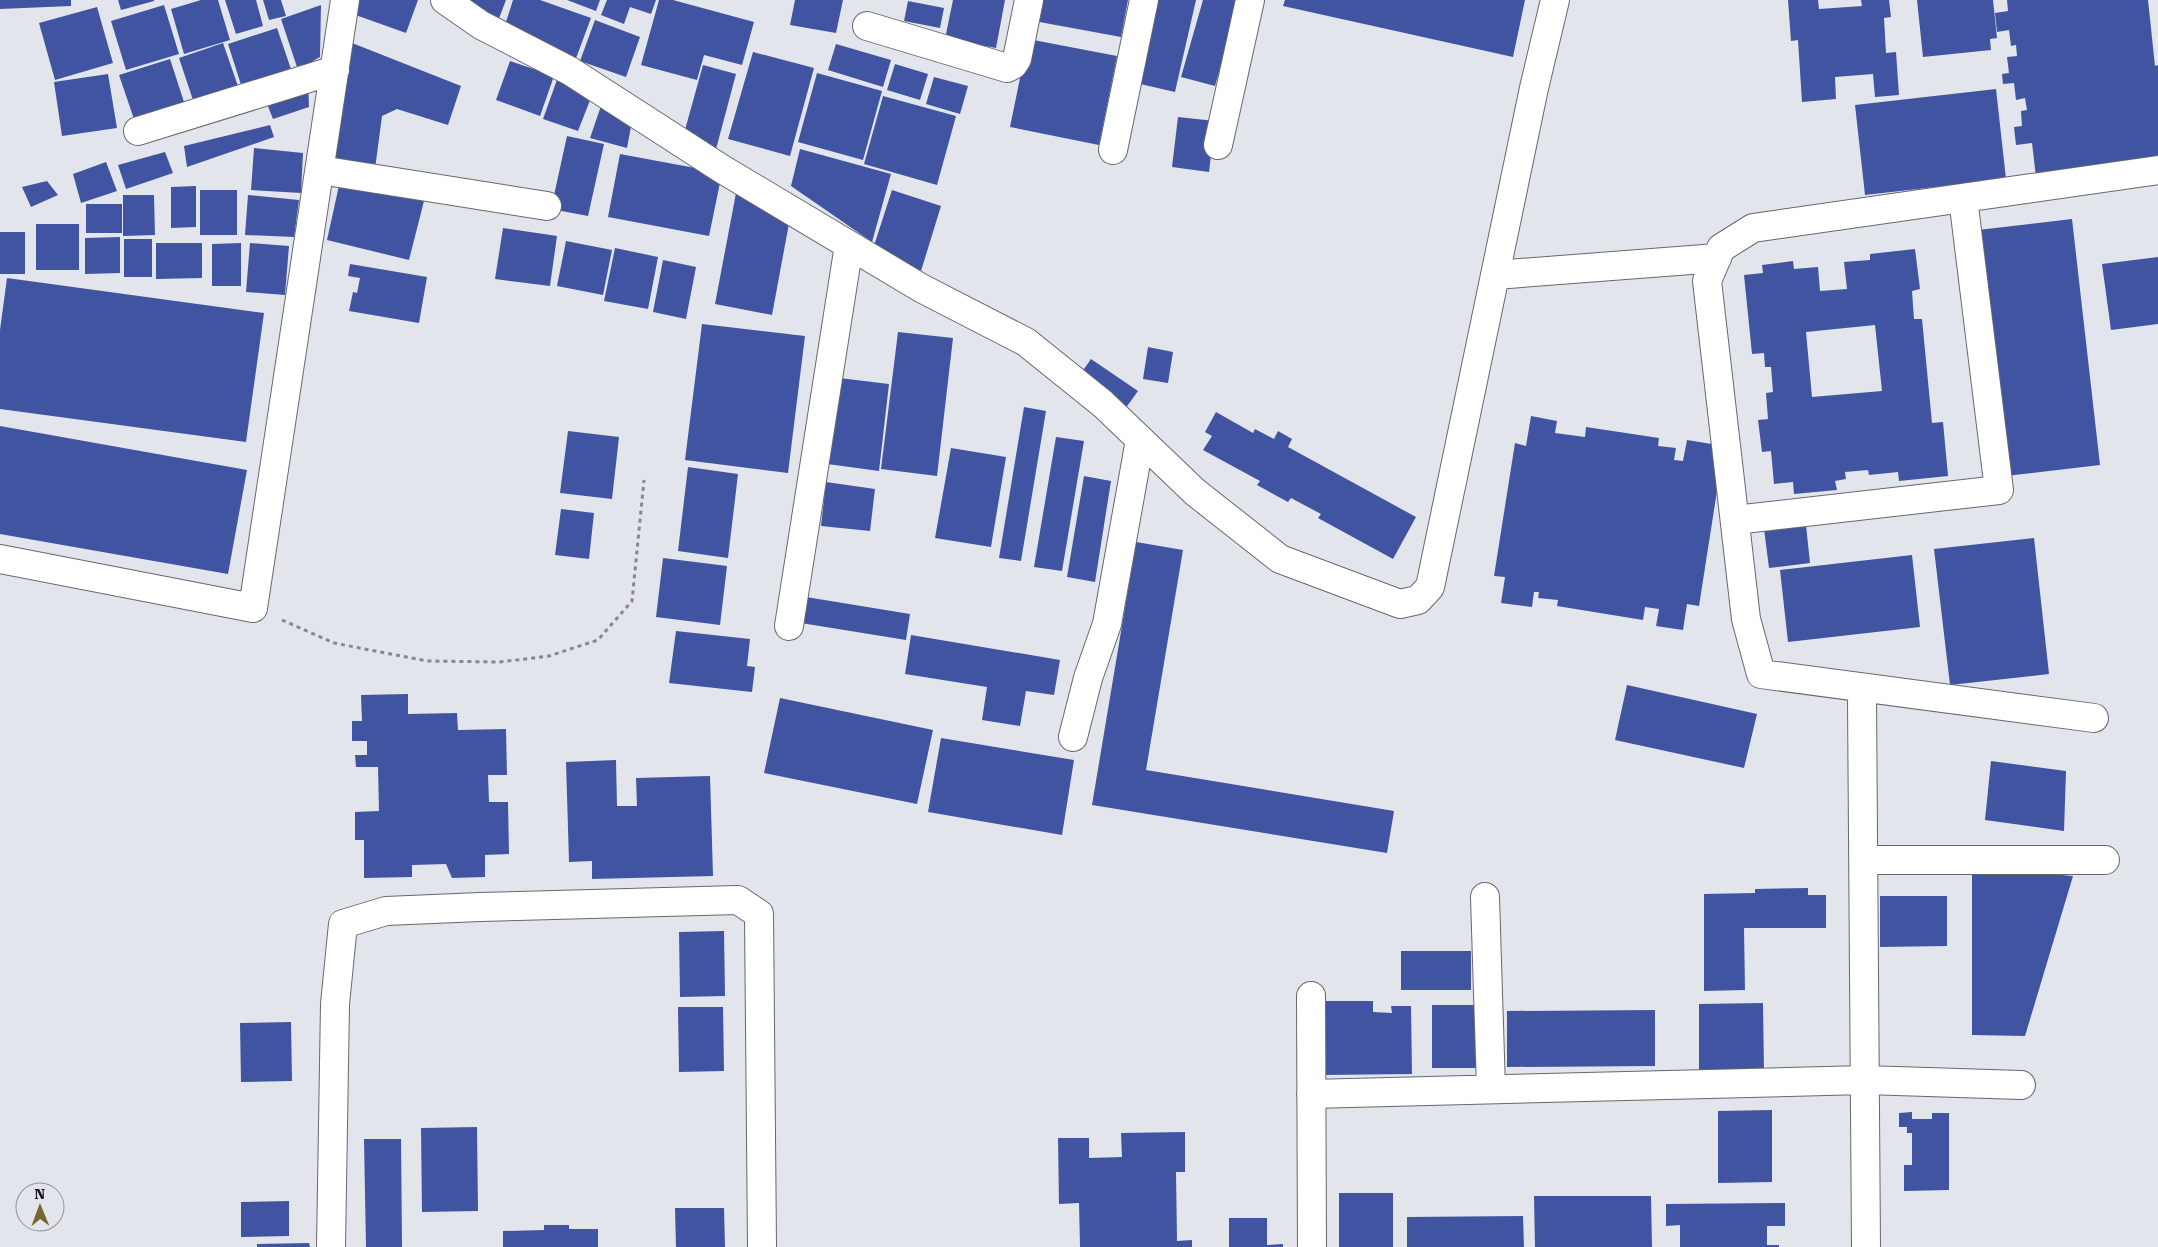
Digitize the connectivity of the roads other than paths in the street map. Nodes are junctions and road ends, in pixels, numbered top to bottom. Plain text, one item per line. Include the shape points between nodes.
1 (346, 0) edge
2 (445, 0) edge
3 (1029, 0) edge
4 (1144, 0) edge
5 (1250, 0) edge
6 (1555, 0) edge
7 (867, 26) dead end
8 (335, 70) junction
9 (138, 131) dead end
10 (1218, 144) dead end
11 (1113, 150) dead end
12 (320, 170) junction
13 (2158, 170) edge
14 (1963, 198) junction
15 (547, 206) dead end
16 (849, 245) junction
17 (1717, 258) junction
18 (1494, 275) junction
19 (1140, 440) junction
20 (1735, 520) junction
21 (0, 559) edge
22 (789, 626) dead end
23 (1862, 698) dead end
24 (2094, 718) dead end
25 (1073, 737) dead end
26 (1864, 860) junction
27 (2105, 860) dead end
28 (1485, 897) dead end
29 (1311, 996) dead end
30 (1865, 1080) junction
31 (2021, 1085) dead end
32 (1491, 1090) junction
33 (1311, 1094) junction
34 (330, 1247) edge
35 (762, 1247) edge
36 (1312, 1247) edge
37 (1866, 1247) edge

1 - 8 street
2 - 16 street via 481,25 570,71 722,169
3 - 7 street via 1017,59 1007,68
4 - 11 street
5 - 10 street
6 - 18 street
8 - 9 street
8 - 12 street
12 - 15 street
12 - 21 street via 254,608
13 - 14 street
14 - 17 street via 1753,228 1721,248
14 - 20 street via 1998,490
16 - 19 street via 921,288 1026,342 1103,404
16 - 22 street
17 - 18 street
17 - 20 street via 1707,281
18 - 19 street via 1430,587 1418,600 1400,604 1280,559 1195,492
19 - 25 street via 1107,624 1088,678
20 - 24 street via 1746,619 1761,674
23 - 26 street
26 - 27 street
26 - 30 street
28 - 32 street
29 - 33 street
30 - 31 street
30 - 32 street
30 - 37 street
32 - 33 street
33 - 36 street
34 - 35 street via 335,1004 343,924 386,911 738,900 759,914

